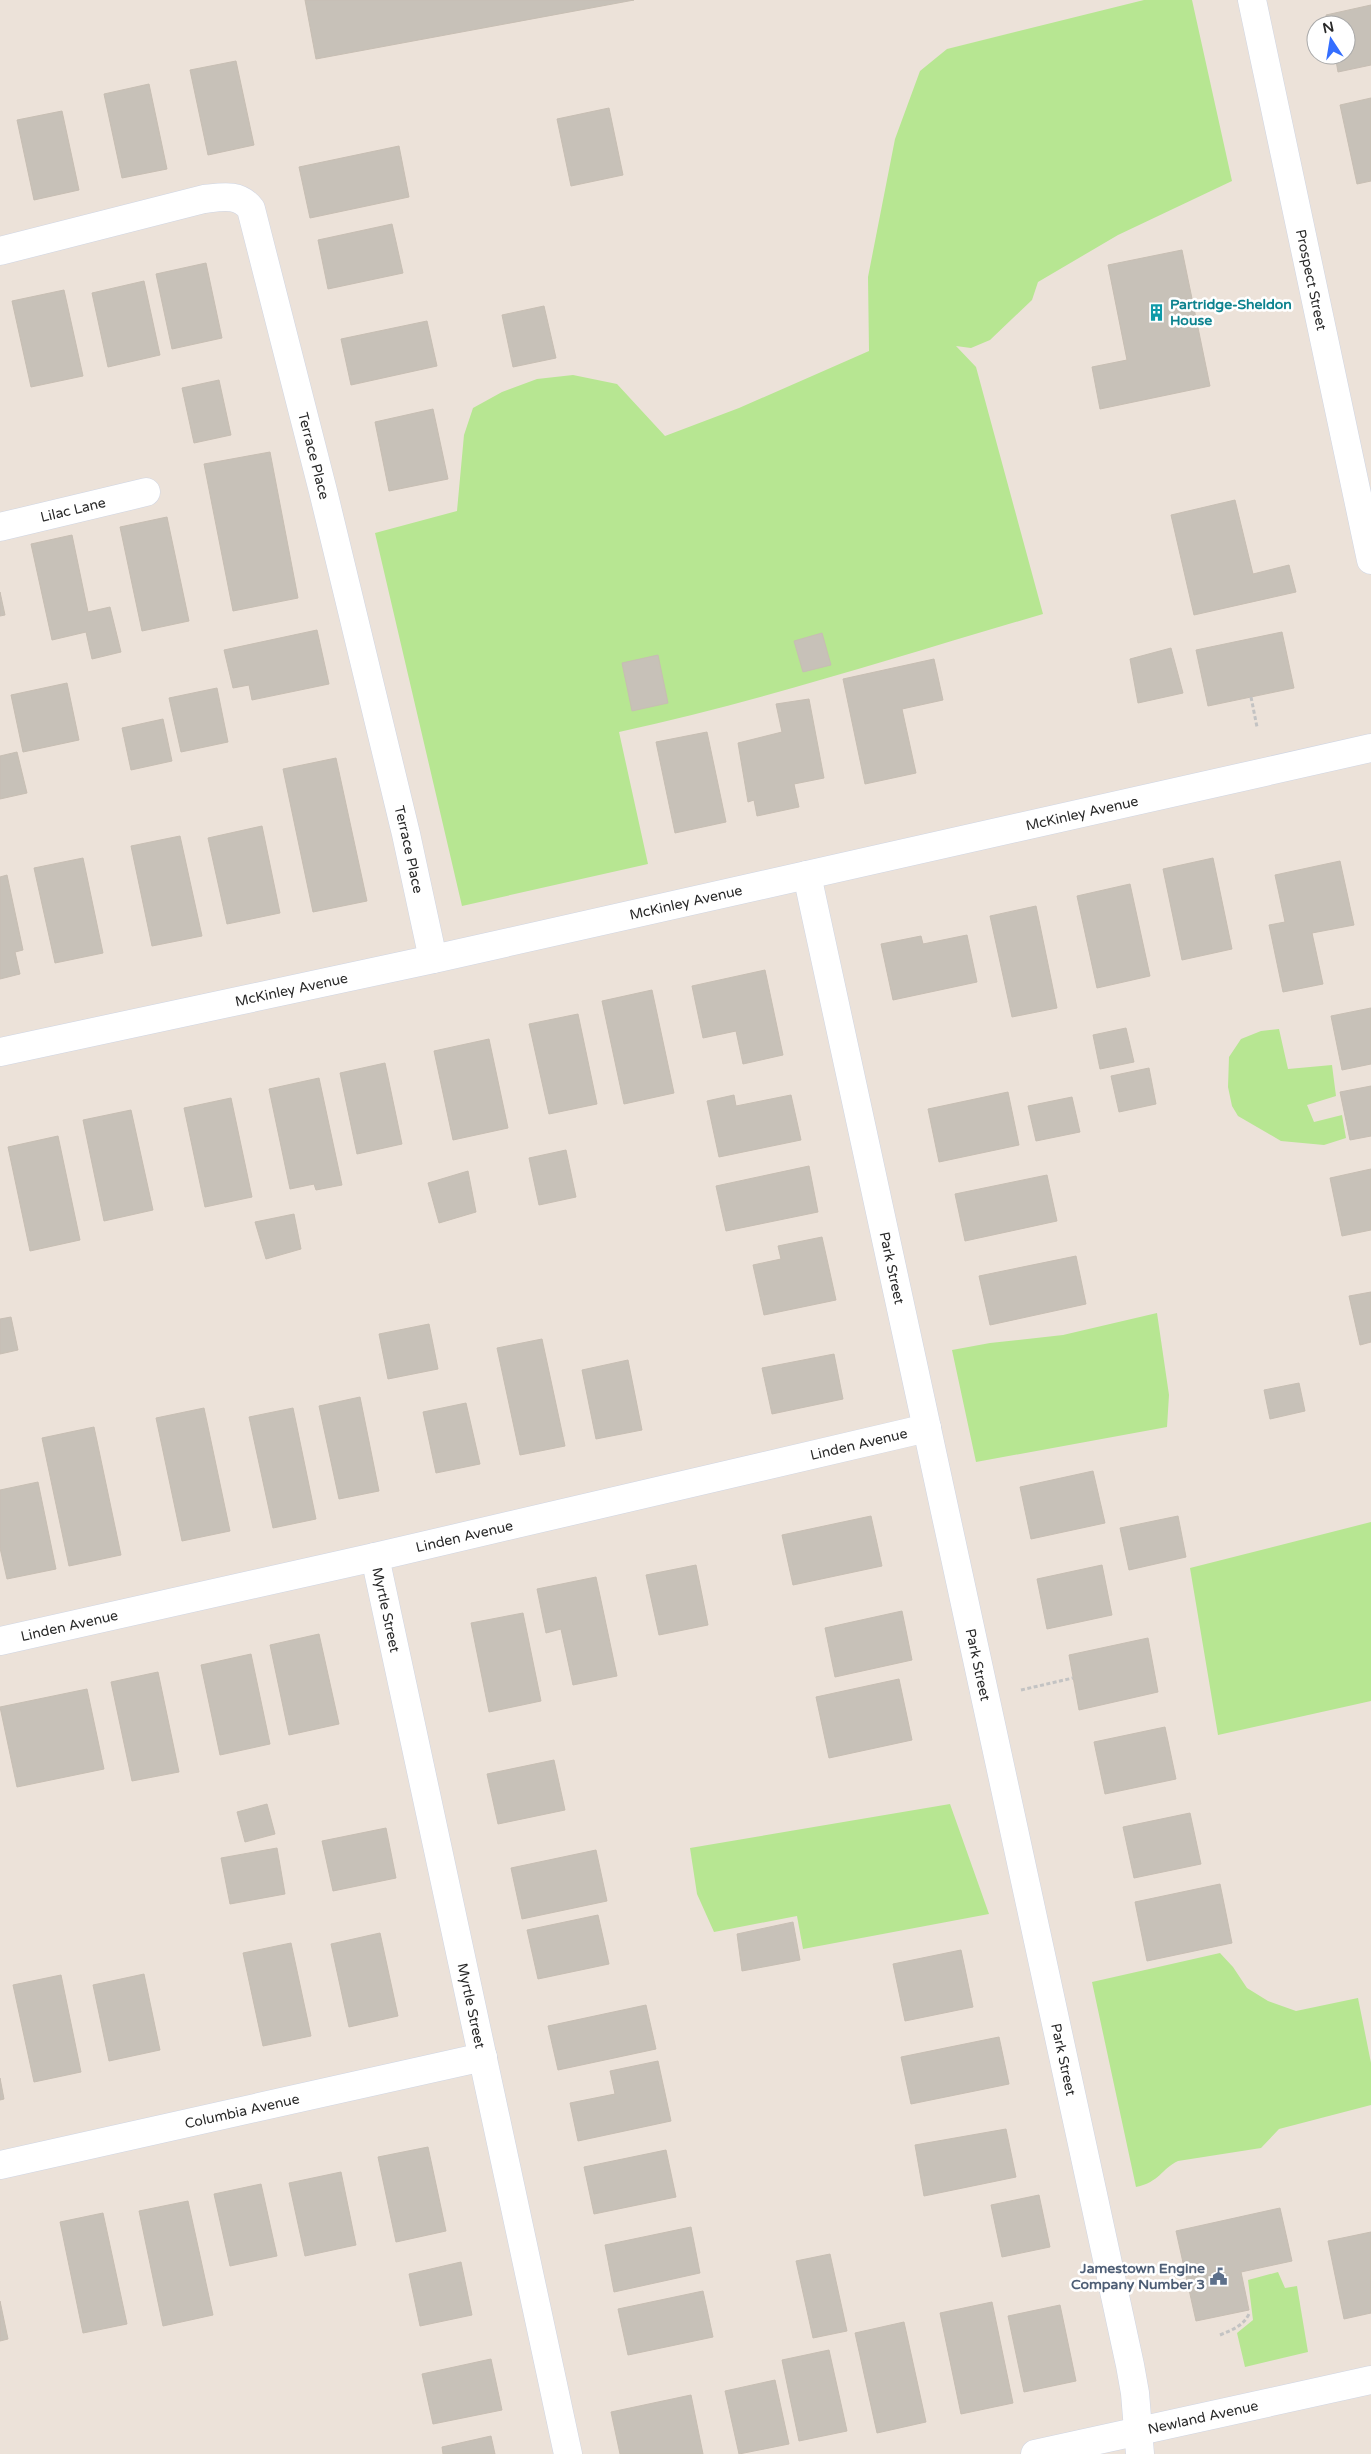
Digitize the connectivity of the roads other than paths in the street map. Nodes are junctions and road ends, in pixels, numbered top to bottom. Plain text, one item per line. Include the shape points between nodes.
1 (1252, 0) edge
2 (0, 251) edge
3 (146, 492) dead end
4 (0, 527) edge
5 (1371, 560) edge
6 (1371, 748) edge
7 (807, 875) junction
8 (433, 959) junction
9 (0, 1052) edge
10 (927, 1428) junction
11 (375, 1557) junction
12 (0, 1640) edge
13 (482, 2057) junction
14 (0, 2165) edge
15 (1371, 2380) edge
16 (1139, 2443) edge
17 (568, 2454) edge
18 (1035, 2454) edge

1 - 5 street, Prospect Street
2 - 8 street, Terrace Place via 204,199 225,196 246,202 251,209 326,501
3 - 4 street, Lilac Lane
6 - 7 street, McKinley Avenue
7 - 8 street, McKinley Avenue
7 - 10 street, Park Street
8 - 9 street, McKinley Avenue
10 - 11 street, Linden Avenue
10 - 16 street, Park Street via 1130,2365
11 - 12 street, Linden Avenue
11 - 13 street, Myrtle Street
13 - 14 street, Columbia Avenue
13 - 17 street, Myrtle Street
15 - 16 street, Newland Avenue
16 - 18 street, Newland Avenue

